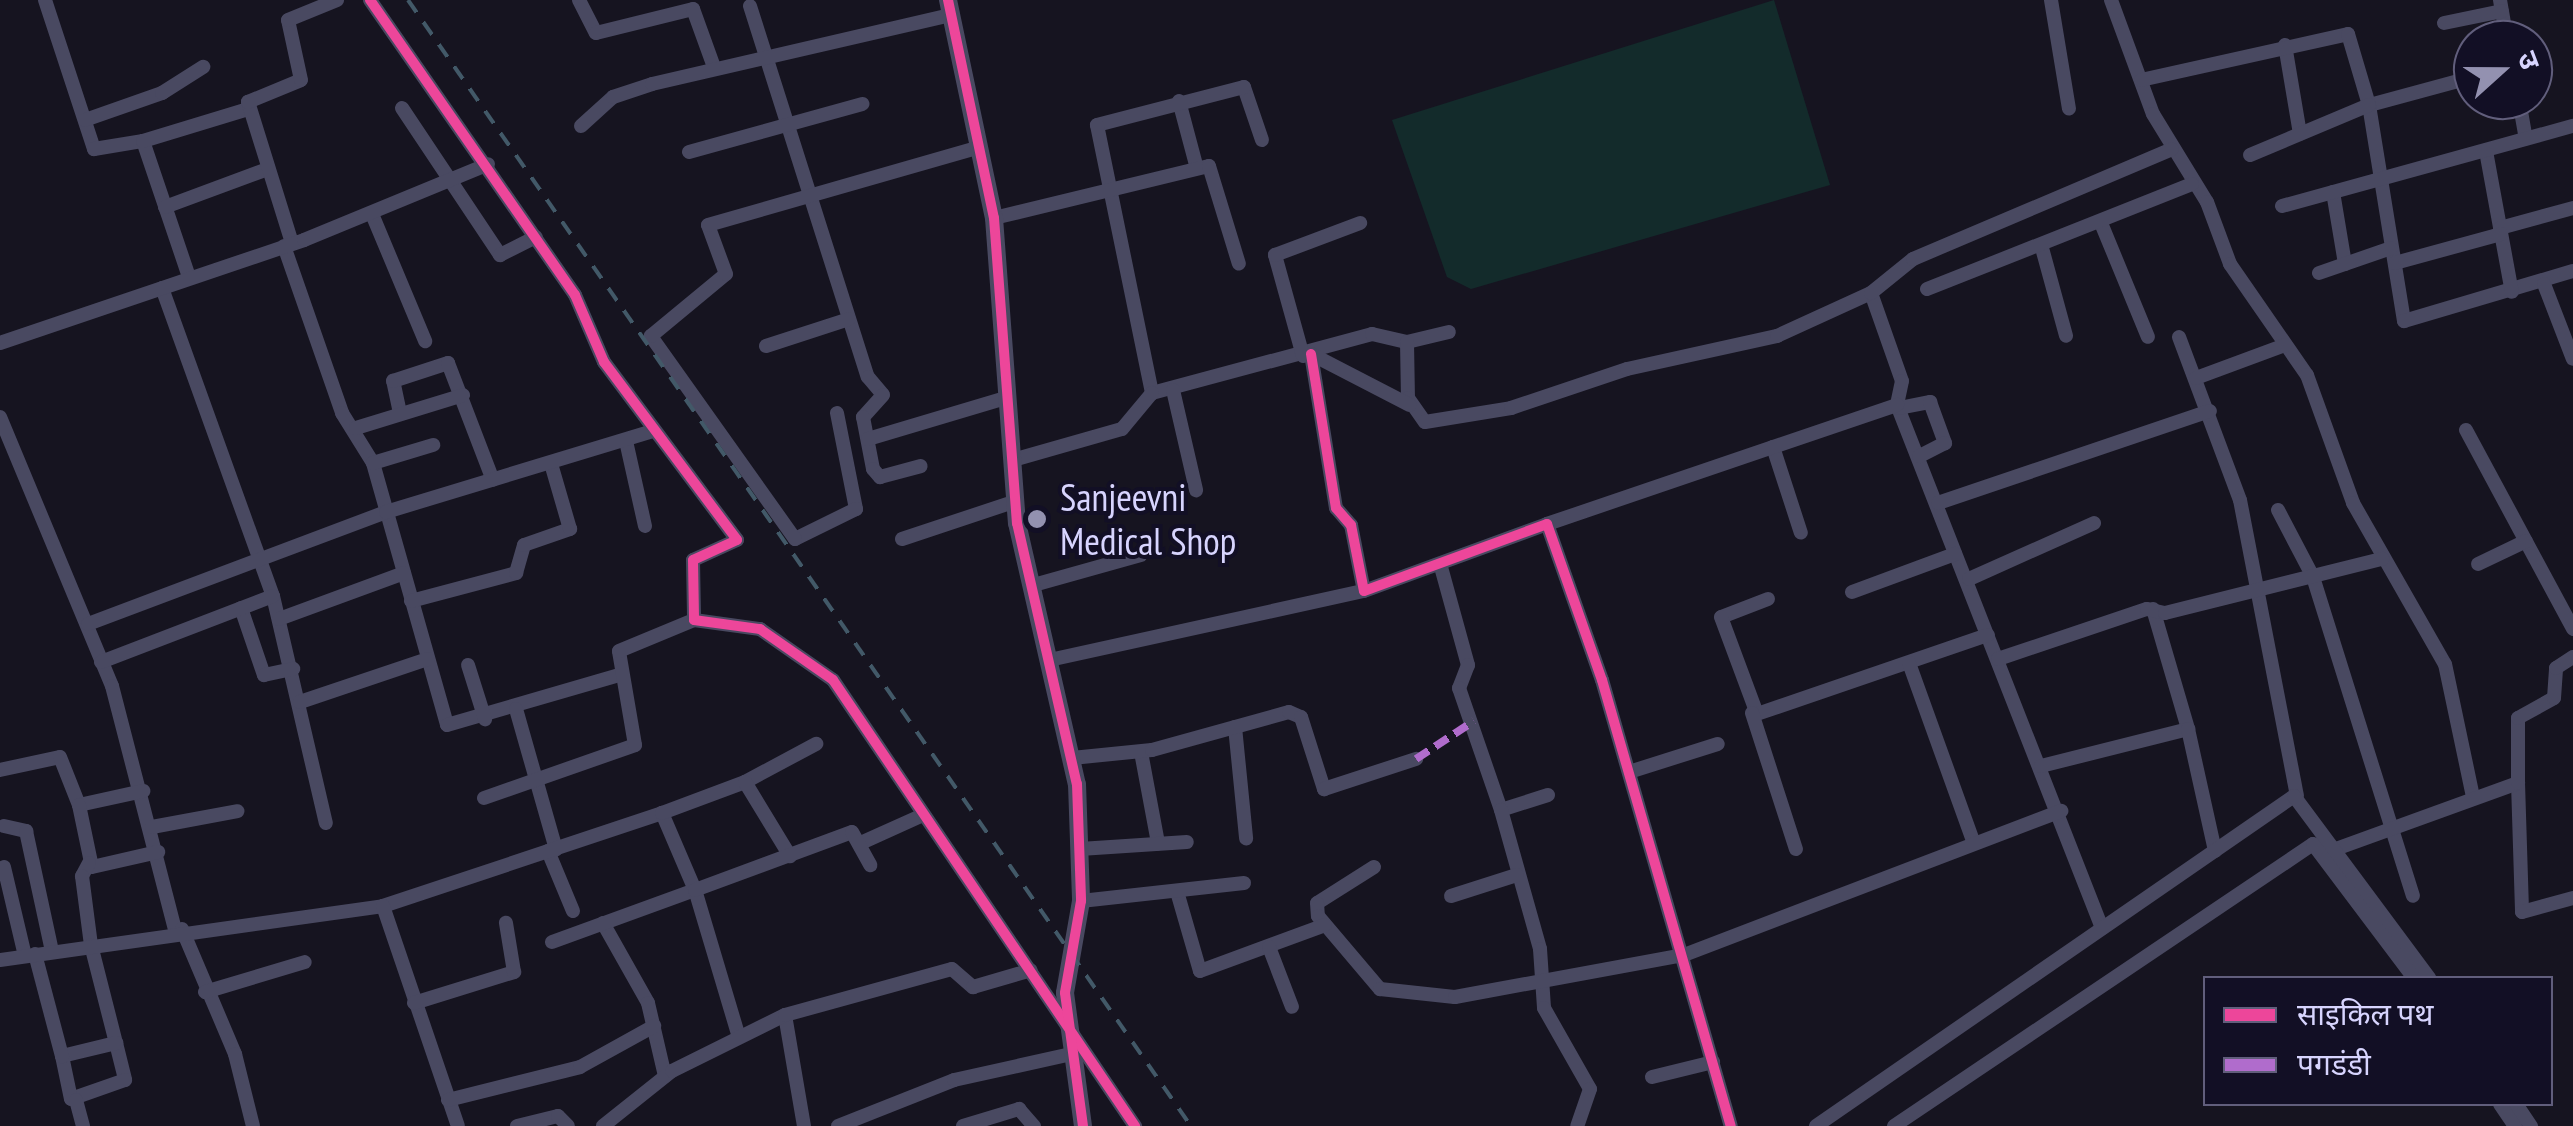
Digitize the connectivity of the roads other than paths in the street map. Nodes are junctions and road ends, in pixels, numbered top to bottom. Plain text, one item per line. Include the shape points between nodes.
1 (45, 0) edge
2 (337, 0) edge
3 (370, 0) edge
4 (579, 0) edge
5 (2050, 0) edge
6 (2111, 0) edge
7 (693, 4) edge
8 (750, 6) dead end
9 (2501, 6) edge
10 (949, 7) edge
11 (2444, 23) dead end
12 (2285, 45) junction
13 (764, 53) junction
14 (203, 67) dead end
15 (714, 67) junction
16 (2141, 80) junction
17 (2453, 82) edge
18 (1179, 101) junction
19 (862, 104) dead end
20 (2369, 106) junction
21 (402, 108) dead end
22 (248, 109) junction
23 (2069, 109) dead end
24 (84, 120) junction
25 (2523, 120) edge
26 (788, 124) junction
27 (581, 126) dead end
28 (2573, 126) edge
29 (2300, 134) junction
30 (2526, 138) junction
31 (1262, 140) dead end
32 (143, 142) junction
33 (980, 147) junction
34 (2172, 149) junction
35 (2486, 150) junction
36 (689, 152) dead end
37 (2250, 155) dead end
38 (488, 164) junction
39 (1196, 166) junction
40 (268, 170) junction
41 (2378, 182) junction
42 (445, 183) junction
43 (2192, 184) junction
44 (1107, 189) junction
45 (811, 191) junction
46 (2333, 192) junction
47 (2282, 206) dead end
48 (165, 207) junction
49 (2573, 208) edge
50 (372, 214) junction
51 (994, 218) junction
52 (1360, 223) dead end
53 (2101, 223) junction
54 (2500, 231) junction
55 (536, 237) junction
56 (288, 245) junction
57 (2042, 248) junction
58 (2391, 248) junction
59 (2395, 263) junction
60 (1239, 264) dead end
61 (2345, 264) junction
62 (2573, 271) edge
63 (2319, 273) dead end
64 (189, 277) junction
65 (2544, 284) junction
66 (162, 288) junction
67 (1928, 290) dead end
68 (2512, 292) junction
69 (1871, 293) junction
70 (849, 319) junction
71 (1449, 332) dead end
72 (2066, 336) dead end
73 (2148, 337) dead end
74 (2179, 337) dead end
75 (425, 341) dead end
76 (1407, 342) junction
77 (0, 343) edge
78 (2285, 344) junction
79 (766, 346) dead end
80 (1307, 355) junction
81 (2573, 359) edge
82 (2196, 378) junction
83 (1173, 390) junction
84 (1152, 393) junction
85 (462, 395) junction
86 (1009, 397) junction
87 (1410, 405) junction
88 (1898, 406) junction
89 (2210, 411) junction
90 (400, 413) junction
91 (837, 413) dead end
92 (0, 417) edge
93 (356, 428) junction
94 (2466, 430) dead end
95 (652, 431) junction
96 (868, 439) junction
97 (626, 440) junction
98 (433, 446) dead end
99 (1772, 447) junction
100 (1918, 456) junction
101 (1013, 460) junction
102 (372, 464) junction
103 (921, 466) dead end
104 (552, 467) junction
105 (492, 480) junction
106 (1196, 490) dead end
107 (1016, 501) junction
108 (1938, 503) junction
109 (2278, 510) dead end
110 (386, 512) junction
111 (2094, 523) dead end
112 (1547, 524) junction
113 (644, 526) dead end
114 (1800, 533) dead end
115 (902, 538) dead end
116 (2526, 541) junction
117 (1955, 554) junction
118 (1141, 555) dead end
119 (2382, 559) junction
120 (260, 560) junction
121 (2478, 564) dead end
122 (1441, 567) junction
123 (404, 573) junction
124 (2313, 577) junction
125 (1969, 579) junction
126 (1030, 586) junction
127 (2257, 590) junction
128 (1364, 591) junction
129 (1852, 592) dead end
130 (274, 596) junction
131 (1768, 599) dead end
132 (411, 601) junction
133 (241, 608) junction
134 (2154, 609) junction
135 (280, 619) junction
136 (694, 620) junction
137 (88, 624) junction
138 (2573, 630) edge
139 (1988, 635) junction
140 (2573, 657) edge
141 (428, 659) junction
142 (1998, 659) junction
143 (1054, 660) junction
144 (101, 662) junction
145 (1909, 663) junction
146 (468, 664) dead end
147 (294, 669) junction
148 (622, 674) junction
149 (300, 702) junction
150 (516, 709) junction
151 (1752, 713) junction
152 (485, 719) junction
153 (1235, 727) junction
154 (2188, 728) junction
155 (816, 744) dead end
156 (1718, 744) dead end
157 (1141, 752) junction
158 (1072, 758) junction
159 (1416, 759) dead end
160 (2040, 766) junction
161 (0, 770) edge
162 (1629, 772) junction
163 (534, 779) junction
164 (746, 782) junction
165 (2518, 784) junction
166 (143, 790) junction
167 (1548, 795) dead end
168 (2297, 796) junction
169 (484, 798) dead end
170 (2473, 798) junction
171 (79, 805) junction
172 (1501, 810) junction
173 (238, 811) dead end
174 (2060, 812) junction
175 (662, 813) junction
176 (923, 815) junction
177 (326, 823) dead end
178 (2394, 824) junction
179 (4, 826) dead end
180 (152, 828) junction
181 (1246, 838) dead end
182 (1973, 841) junction
183 (863, 842) junction
184 (1187, 842) dead end
185 (1158, 843) junction
186 (1080, 849) junction
187 (1796, 849) dead end
188 (2333, 849) junction
189 (552, 850) junction
190 (158, 852) junction
191 (2215, 852) junction
192 (790, 856) junction
193 (89, 864) junction
194 (870, 865) dead end
195 (4, 867) dead end
196 (1374, 867) dead end
197 (1517, 874) junction
198 (1244, 882) dead end
199 (695, 890) junction
200 (1178, 896) junction
201 (1450, 896) dead end
202 (2412, 896) dead end
203 (2573, 898) edge
204 (1082, 901) junction
205 (383, 906) junction
206 (573, 911) dead end
207 (506, 923) dead end
208 (602, 923) junction
209 (1324, 925) junction
210 (2102, 928) junction
211 (179, 930) junction
212 (552, 942) dead end
213 (90, 944) junction
214 (1269, 948) junction
215 (52, 951) junction
216 (30, 955) junction
217 (1684, 955) junction
218 (0, 958) edge
219 (305, 962) dead end
220 (1032, 970) junction
221 (2413, 976) edge
222 (2428, 976) edge
223 (1543, 987) junction
224 (205, 992) junction
225 (414, 1003) junction
226 (1292, 1006) dead end
227 (785, 1015) junction
228 (654, 1026) junction
229 (1067, 1026) junction
230 (738, 1034) junction
231 (116, 1043) junction
232 (1067, 1054) junction
233 (62, 1056) junction
234 (1713, 1062) junction
235 (665, 1076) junction
236 (1652, 1077) dead end
237 (76, 1100) junction
238 (448, 1100) junction
239 (83, 1126) edge
240 (253, 1126) edge
241 (458, 1126) edge
242 (518, 1126) edge
243 (568, 1126) edge
244 (603, 1126) edge
245 (804, 1126) edge
246 (838, 1126) edge
247 (963, 1126) edge
248 (1034, 1126) edge
249 (1082, 1126) edge
250 (1135, 1126) edge
251 (1577, 1126) edge
252 (1731, 1126) edge
253 (1816, 1126) edge
254 (1894, 1126) edge

1 - 24 street
2 - 22 street via 288,20 301,80 251,97
3 - 38 street via 444,119
4 - 7 street via 596,33
5 - 23 street
6 - 16 street
7 - 15 street
8 - 13 street
9 - 11 street
10 - 13 street
10 - 33 street
12 - 16 street
12 - 20 street via 2348,34
12 - 29 street
13 - 15 street
13 - 26 street
14 - 24 street via 162,93
15 - 27 street via 614,97
16 - 34 street
17 - 20 street
18 - 31 street via 1249,88
18 - 39 street
18 - 44 street via 1100,120
19 - 26 street
20 - 29 street
20 - 41 street
21 - 42 street
22 - 32 street
22 - 40 street
24 - 32 street via 98,151
25 - 30 street
26 - 36 street
26 - 45 street
28 - 30 street
29 - 37 street
30 - 35 street
32 - 48 street
33 - 45 street
33 - 51 street
34 - 43 street
34 - 69 street via 1913,259
35 - 41 street
35 - 54 street
38 - 42 street
38 - 55 street
39 - 44 street
39 - 60 street via 1209,166 1218,180
40 - 48 street
40 - 56 street
41 - 46 street
41 - 58 street
42 - 50 street
42 - 55 street via 500,255
43 - 53 street
43 - 78 street via 2230,264
44 - 51 street
44 - 84 street
45 - 70 street
45 - 91 street via 708,225 726,274 651,336 795,539 856,510
46 - 47 street
46 - 61 street
48 - 64 street
49 - 54 street
50 - 56 street
50 - 75 street
51 - 86 street
52 - 80 street via 1275,255
53 - 57 street
53 - 73 street
54 - 59 street
54 - 68 street
55 - 95 street
56 - 64 street
56 - 93 street
57 - 67 street
57 - 72 street
58 - 59 street
58 - 61 street
59 - 68 street via 2404,321
61 - 63 street
62 - 65 street
64 - 66 street
65 - 68 street
65 - 81 street
66 - 77 street
66 - 120 street
69 - 87 street via 1777,336 1627,369 1511,408 1432,424
69 - 88 street via 1902,381
70 - 79 street
70 - 96 street via 868,377 883,395 864,417
71 - 76 street
74 - 82 street
76 - 80 street via 1379,333
76 - 87 street
78 - 82 street
78 - 119 street via 2308,376
80 - 83 street
80 - 87 street
80 - 128 street via 1336,508 1351,524
82 - 89 street
83 - 84 street
83 - 106 street
84 - 101 street via 1122,429
85 - 90 street
85 - 90 street via 453,369 437,362 393,381
85 - 105 street
86 - 96 street
86 - 101 street
88 - 99 street
88 - 100 street
88 - 100 street via 1930,402 1945,443
89 - 108 street
89 - 127 street
90 - 93 street
92 - 137 street
93 - 102 street
94 - 116 street
95 - 97 street
95 - 136 street via 737,540 693,560
96 - 103 street via 875,474
97 - 104 street
97 - 113 street
98 - 102 street
99 - 112 street
99 - 114 street
100 - 108 street
101 - 107 street
102 - 110 street
104 - 105 street
104 - 132 street via 570,529 524,545 516,574
105 - 110 street
107 - 115 street
107 - 126 street
108 - 117 street
109 - 124 street
110 - 120 street
110 - 123 street
111 - 125 street
112 - 122 street
112 - 162 street
116 - 121 street
116 - 138 street
117 - 125 street
117 - 129 street
118 - 126 street
119 - 124 street
119 - 170 street via 2446,664
120 - 130 street
120 - 137 street
122 - 128 street
122 - 172 street via 1468,665 1459,688
123 - 132 street
123 - 135 street
124 - 127 street
124 - 178 street
125 - 139 street
126 - 143 street
127 - 134 street
127 - 168 street
128 - 143 street
130 - 133 street
130 - 135 street
131 - 151 street via 1721,617
132 - 141 street
133 - 144 street
133 - 147 street via 264,675
134 - 142 street
134 - 154 street
135 - 147 street
136 - 148 street via 684,632 622,648
136 - 176 street via 760,630 810,656
137 - 144 street
139 - 142 street
139 - 145 street
140 - 165 street via 2556,668 2554,698 2518,718
141 - 149 street
141 - 152 street via 447,725
142 - 160 street
143 - 158 street
144 - 166 street
145 - 151 street
145 - 182 street
146 - 152 street
147 - 149 street
148 - 150 street
148 - 163 street via 638,742
149 - 177 street
150 - 152 street
150 - 163 street
151 - 187 street
153 - 157 street
153 - 159 street via 1300,717 1324,789
153 - 181 street
154 - 160 street
154 - 191 street
155 - 164 street
156 - 162 street
157 - 158 street
157 - 185 street
158 - 186 street
160 - 174 street
161 - 171 street via 60,756
162 - 217 street
163 - 169 street
163 - 189 street
164 - 175 street
164 - 192 street
165 - 170 street
165 - 203 street via 2522,912
166 - 171 street
166 - 180 street
167 - 172 street
168 - 188 street
168 - 191 street
170 - 178 street
171 - 193 street
172 - 197 street
173 - 180 street
174 - 182 street
174 - 210 street
175 - 189 street
175 - 199 street
176 - 183 street
176 - 220 street
178 - 188 street
178 - 202 street
179 - 215 street via 26,831
180 - 190 street
182 - 217 street
183 - 192 street via 852,832
183 - 194 street
184 - 185 street
185 - 186 street
186 - 204 street
188 - 221 street
188 - 222 street
188 - 254 street via 2306,846
189 - 205 street
189 - 206 street
190 - 193 street
190 - 211 street
191 - 210 street
192 - 199 street
193 - 213 street via 82,876
195 - 216 street
196 - 209 street via 1317,902
197 - 201 street
197 - 223 street
198 - 200 street
199 - 208 street
199 - 230 street
200 - 204 street
200 - 214 street via 1200,971
204 - 229 street via 1071,928
205 - 211 street
205 - 225 street
207 - 225 street via 514,972
208 - 212 street
208 - 228 street
209 - 214 street
209 - 223 street via 1385,991 1455,997
210 - 253 street
211 - 213 street
211 - 224 street
213 - 215 street
213 - 231 street
214 - 226 street
215 - 216 street
216 - 218 street
216 - 233 street
217 - 223 street
217 - 234 street
219 - 224 street
220 - 227 street via 974,987 952,969
220 - 229 street
223 - 251 street via 1544,1008 1590,1089
224 - 240 street via 235,1054
225 - 238 street
227 - 230 street
227 - 245 street
228 - 235 street
228 - 238 street via 574,1069
229 - 232 street
229 - 250 street
230 - 235 street
231 - 233 street
231 - 237 street via 124,1086
232 - 246 street via 954,1080
232 - 249 street
233 - 237 street
234 - 236 street
234 - 252 street
235 - 244 street
237 - 239 street
238 - 241 street
242 - 243 street via 558,1116
247 - 248 street via 1019,1109

